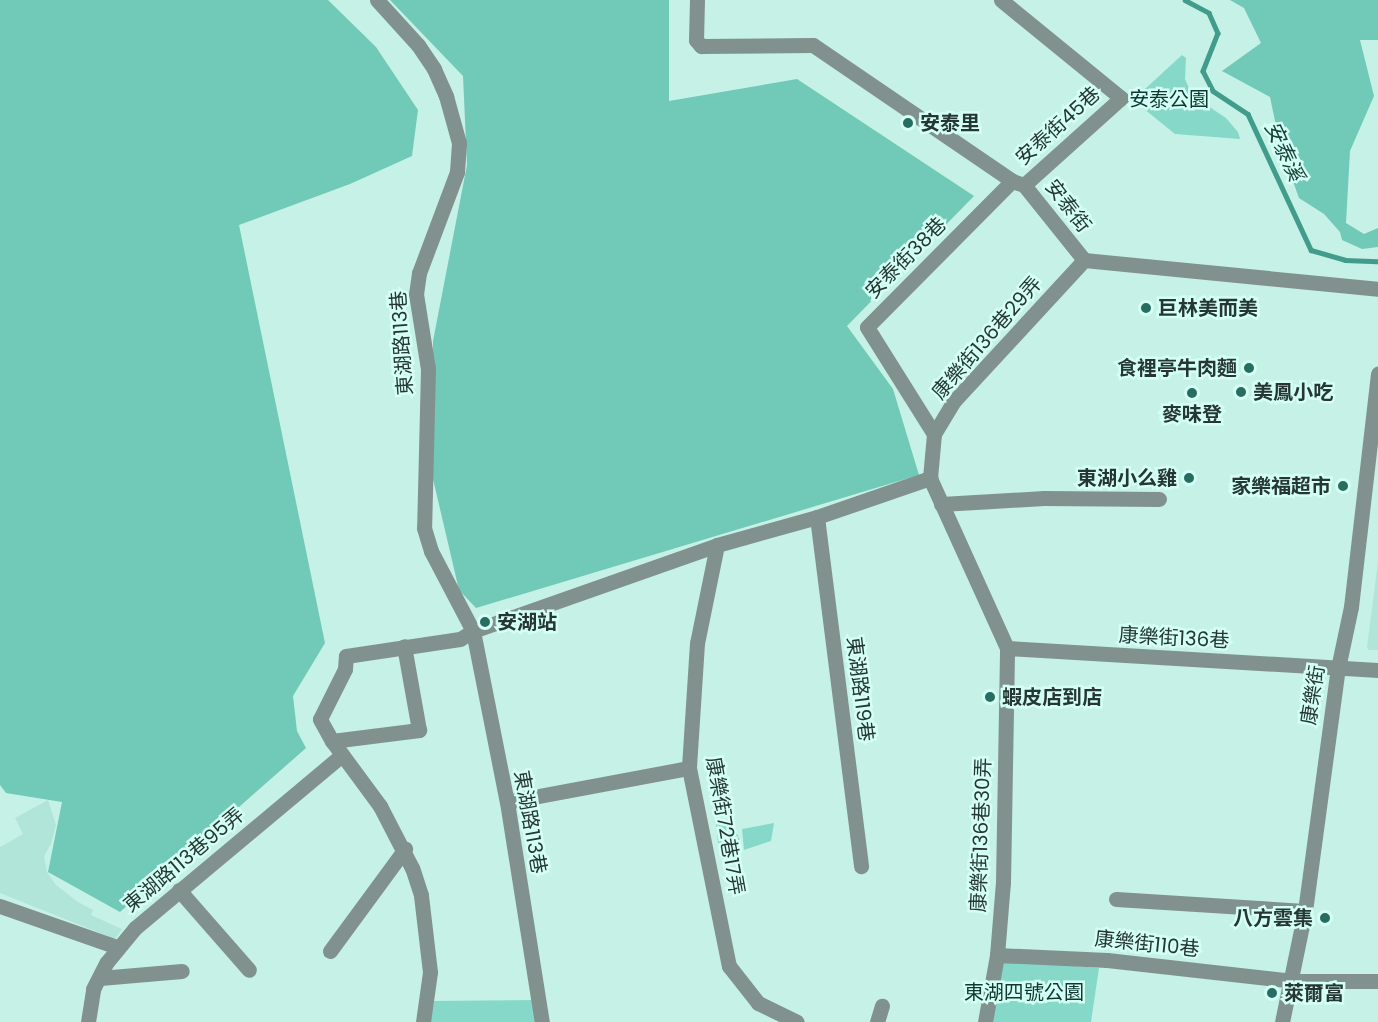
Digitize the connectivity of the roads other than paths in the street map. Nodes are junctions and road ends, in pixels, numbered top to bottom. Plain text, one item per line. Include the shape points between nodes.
1 (377, 0) edge
2 (697, 0) edge
3 (1000, 0) edge
4 (1018, 183) junction
5 (1084, 260) junction
6 (1378, 289) edge
7 (1378, 374) edge
8 (934, 434) junction
9 (930, 478) junction
10 (1159, 499) dead end
11 (941, 504) junction
12 (817, 518) junction
13 (717, 545) junction
14 (473, 631) junction
15 (404, 646) junction
16 (1007, 648) junction
17 (1338, 668) junction
18 (1378, 670) edge
19 (332, 741) junction
20 (342, 754) junction
21 (690, 768) junction
22 (507, 802) junction
23 (405, 849) junction
24 (861, 866) dead end
25 (179, 891) junction
26 (1116, 899) dead end
27 (0, 906) edge
28 (1305, 910) junction
29 (117, 947) junction
30 (330, 951) dead end
31 (997, 955) junction
32 (249, 970) dead end
33 (182, 971) dead end
34 (100, 978) junction
35 (1293, 981) junction
36 (1378, 981) edge
37 (882, 1006) dead end
38 (788, 1020) edge
39 (88, 1022) edge
40 (423, 1022) edge
41 (542, 1022) edge
42 (877, 1022) edge
43 (985, 1022) edge
44 (1282, 1022) edge

1 - 14 street, 東湖路113巷 via 434,69 459,143 457,172 419,273 416,294 428,369 424,528 430,551
2 - 4 street, 安泰街 via 696,40 701,46 813,45
3 - 4 street, 安泰街45巷 via 1121,98
4 - 5 street, 安泰街
4 - 8 street, 安泰街38巷 via 867,327
5 - 6 street, 安泰街
5 - 8 street, 康樂街136巷29弄 via 954,401
7 - 17 street, 康樂街 via 1351,607
8 - 9 street, 康樂街136巷29弄
9 - 11 street, 康樂街136巷29弄
9 - 12 street
10 - 11 street via 1044,498
11 - 16 street, 康樂街136巷29弄
12 - 13 street
12 - 24 street, 東湖路119巷
13 - 14 street
13 - 21 street, 康樂街72巷17弄 via 698,643
14 - 15 street via 460,639
14 - 22 street, 東湖路113巷
15 - 19 street via 346,656 345,669 320,719
15 - 19 street via 419,730
16 - 17 street, 康樂街136巷
16 - 31 street, 康樂街136巷30弄 via 1003,882
17 - 18 street, 康樂街136巷
17 - 28 street, 康樂街
19 - 20 street
20 - 23 street
20 - 25 street, 東湖路113巷95弄
21 - 22 street
21 - 38 street, 康樂街72巷17弄 via 729,966 758,1003
22 - 41 street, 東湖路113巷
23 - 30 street
23 - 40 street via 421,895 430,972
25 - 29 street, 東湖路113巷95弄
25 - 32 street
26 - 28 street
27 - 29 street
28 - 35 street, 康樂街
29 - 34 street, 東湖路113巷95弄
31 - 35 street, 康樂街110巷 via 1107,960
31 - 43 street, 康樂街136巷30弄
33 - 34 street
34 - 39 street, 東湖路113巷95弄 via 93,989
35 - 36 street, 康樂街110巷
35 - 44 street, 康樂街
37 - 42 street

